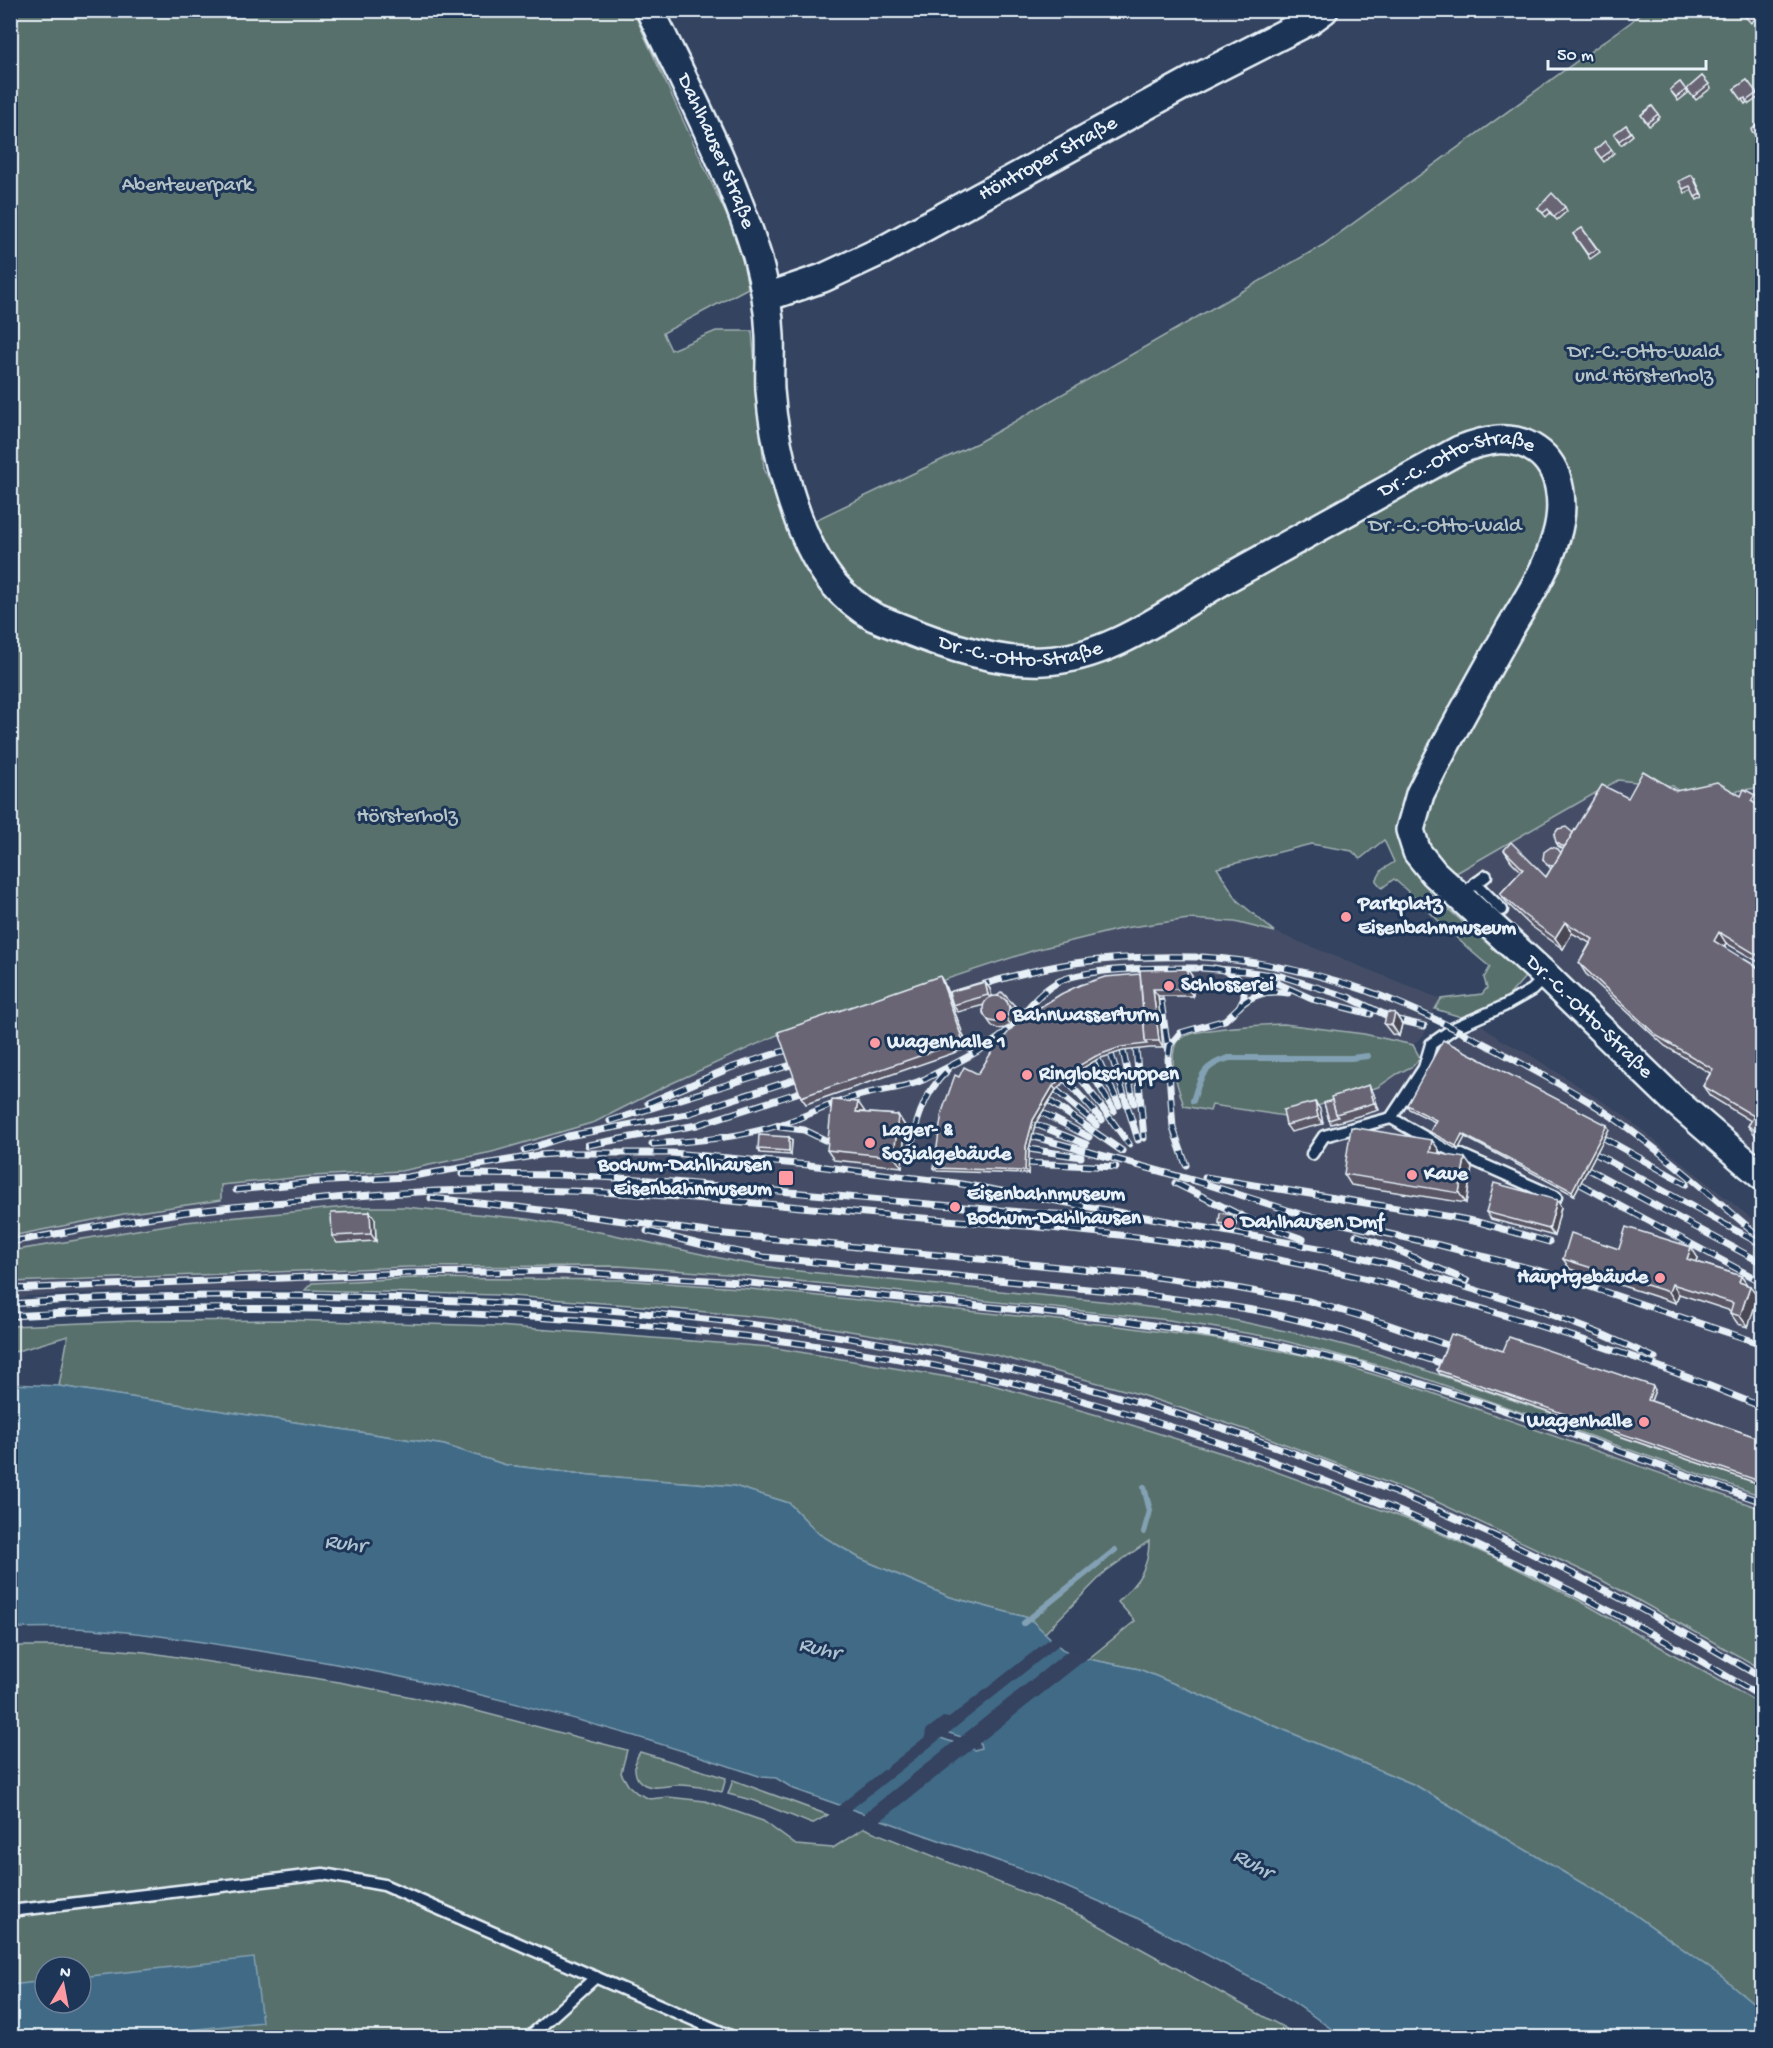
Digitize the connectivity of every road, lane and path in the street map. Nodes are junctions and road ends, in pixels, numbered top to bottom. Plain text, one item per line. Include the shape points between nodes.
1 (650, 10) edge
2 (1324, 10) edge
3 (767, 297) junction
4 (802, 525) joint
5 (1486, 876) dead end
6 (1467, 890) junction
7 (1502, 910) edge
8 (1546, 976) junction
9 (1391, 1118) junction
10 (1312, 1154) dead end
11 (1762, 1176) edge
12 (1556, 1197) edge
13 (10, 1911) edge
14 (596, 1977) junction
15 (528, 2037) edge
16 (735, 2037) edge

1 - 3 street, Dahlhauser Straße via 740,208
2 - 3 street, Höntroper Straße via 883,250 823,278
3 - 4 street, Dahlhauser Straße via 774,423 786,480
4 - 6 street, Dr.-C.-Otto-Straße via 832,582 858,608 985,656 1043,662 1116,643 1459,450 1505,439 1532,447 1545,456 1556,476 1561,512 1556,537 1539,577 1420,794 1410,830 1417,852
5 - 6 lane
6 - 7 lane
6 - 8 street, Dr.-C.-Otto-Straße
8 - 9 lane via 1532,990 1454,1028 1431,1044 1424,1068
8 - 11 street, Dr.-C.-Otto-Straße via 1674,1100
9 - 10 lane via 1324,1136
9 - 12 lane via 1437,1144
13 - 14 lane via 323,1874 384,1885
14 - 15 lane
14 - 16 lane

